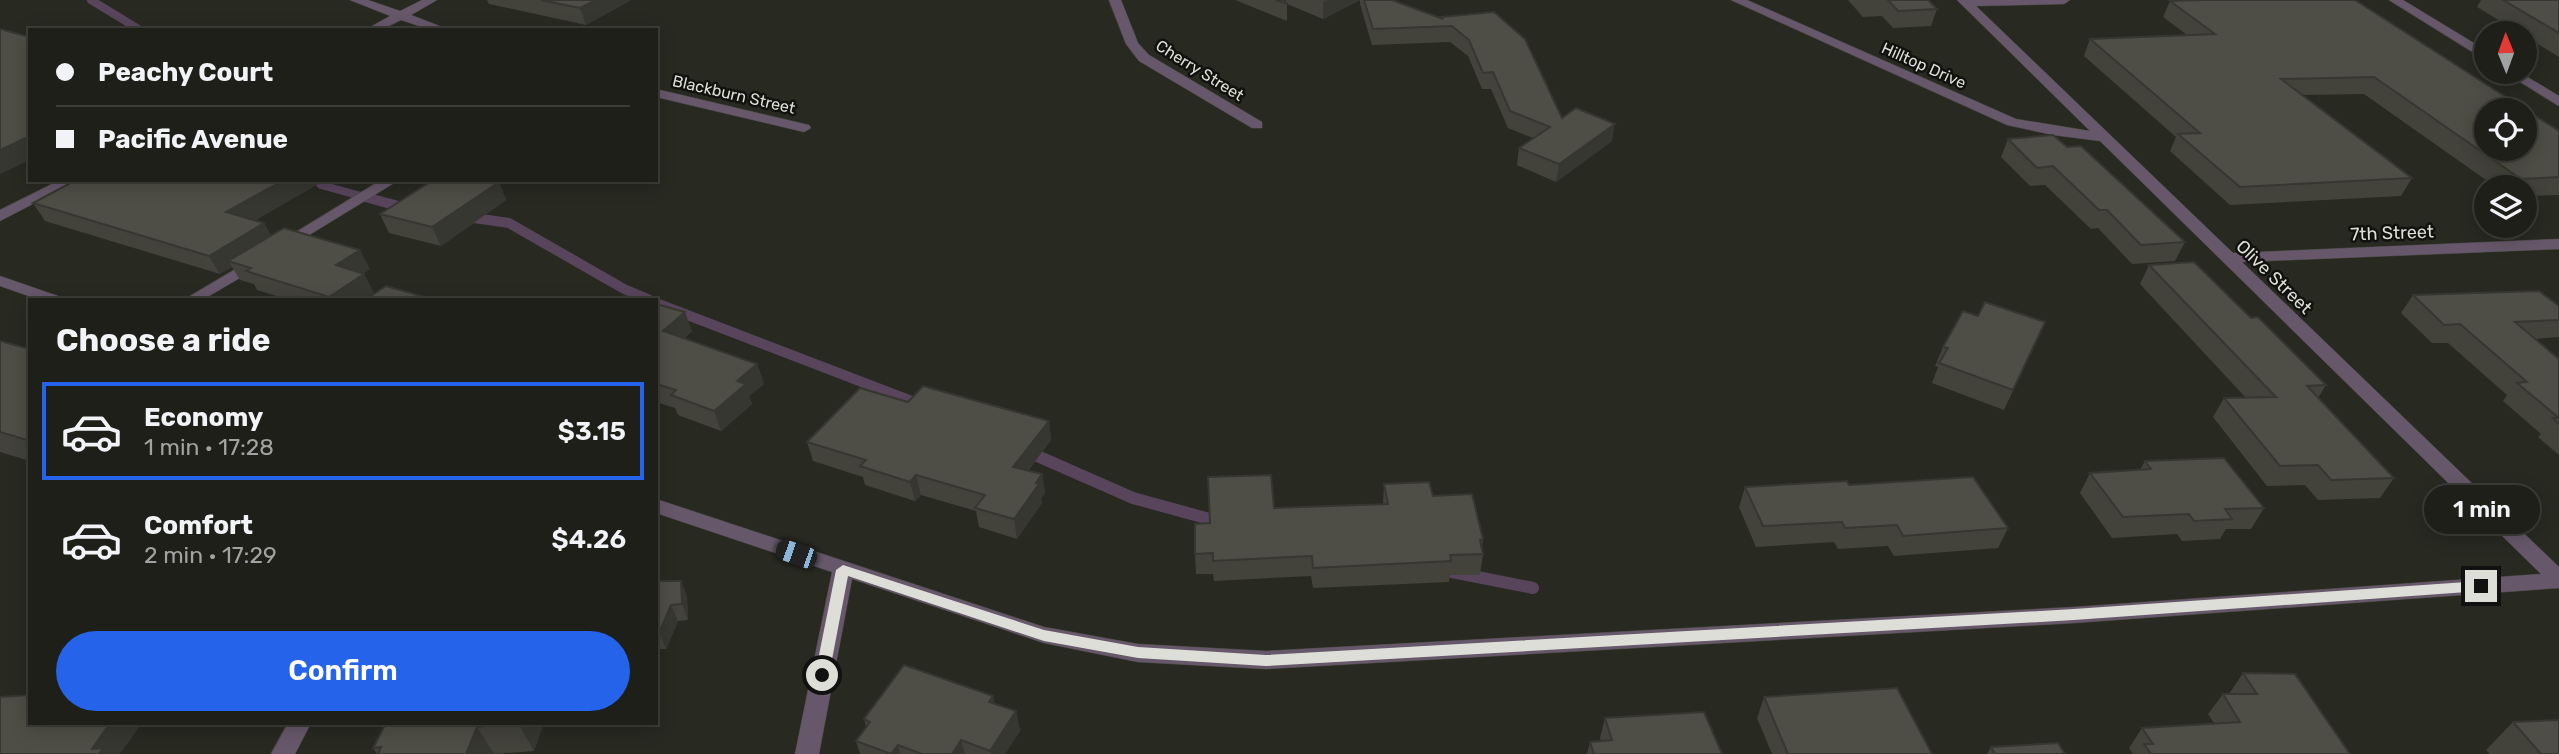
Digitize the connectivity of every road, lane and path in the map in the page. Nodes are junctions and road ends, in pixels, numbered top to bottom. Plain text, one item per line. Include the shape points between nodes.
1 (356, 0) edge
2 (432, 0) edge
3 (1115, 0) edge
4 (1737, 0) edge
5 (2064, 0) edge
6 (2395, 0) edge
7 (1965, 2) edge
8 (401, 15) junction
9 (375, 28) edge
10 (438, 28) edge
11 (2474, 49) edge
12 (2530, 84) edge
13 (658, 93) edge
14 (2559, 102) edge
15 (1257, 125) dead end
16 (804, 128) dead end
17 (2103, 137) junction
18 (68, 182) edge
19 (386, 184) edge
20 (0, 216) edge
21 (2559, 244) edge
22 (2227, 258) junction
23 (0, 281) edge
24 (49, 298) edge
25 (195, 298) edge
26 (658, 507) edge
27 (843, 570) junction
28 (2559, 580) edge
29 (299, 725) edge
30 (283, 754) edge
31 (807, 754) edge

1 - 8 street
2 - 8 street
3 - 15 street, Cherry Street via 1132,44 1144,58
4 - 17 street, Hilltop Drive via 2012,122
5 - 7 street
6 - 11 street
7 - 17 street, Olive Street
8 - 9 street
8 - 10 street
12 - 14 street
13 - 16 street, Blackburn Street
17 - 22 street, Olive Street
18 - 20 street
19 - 25 street
21 - 22 street, 7th Street
22 - 28 street, Olive Street
23 - 24 street
26 - 27 street
27 - 28 street via 1044,635 1138,653 1266,660 2074,615
27 - 31 street
29 - 30 street

